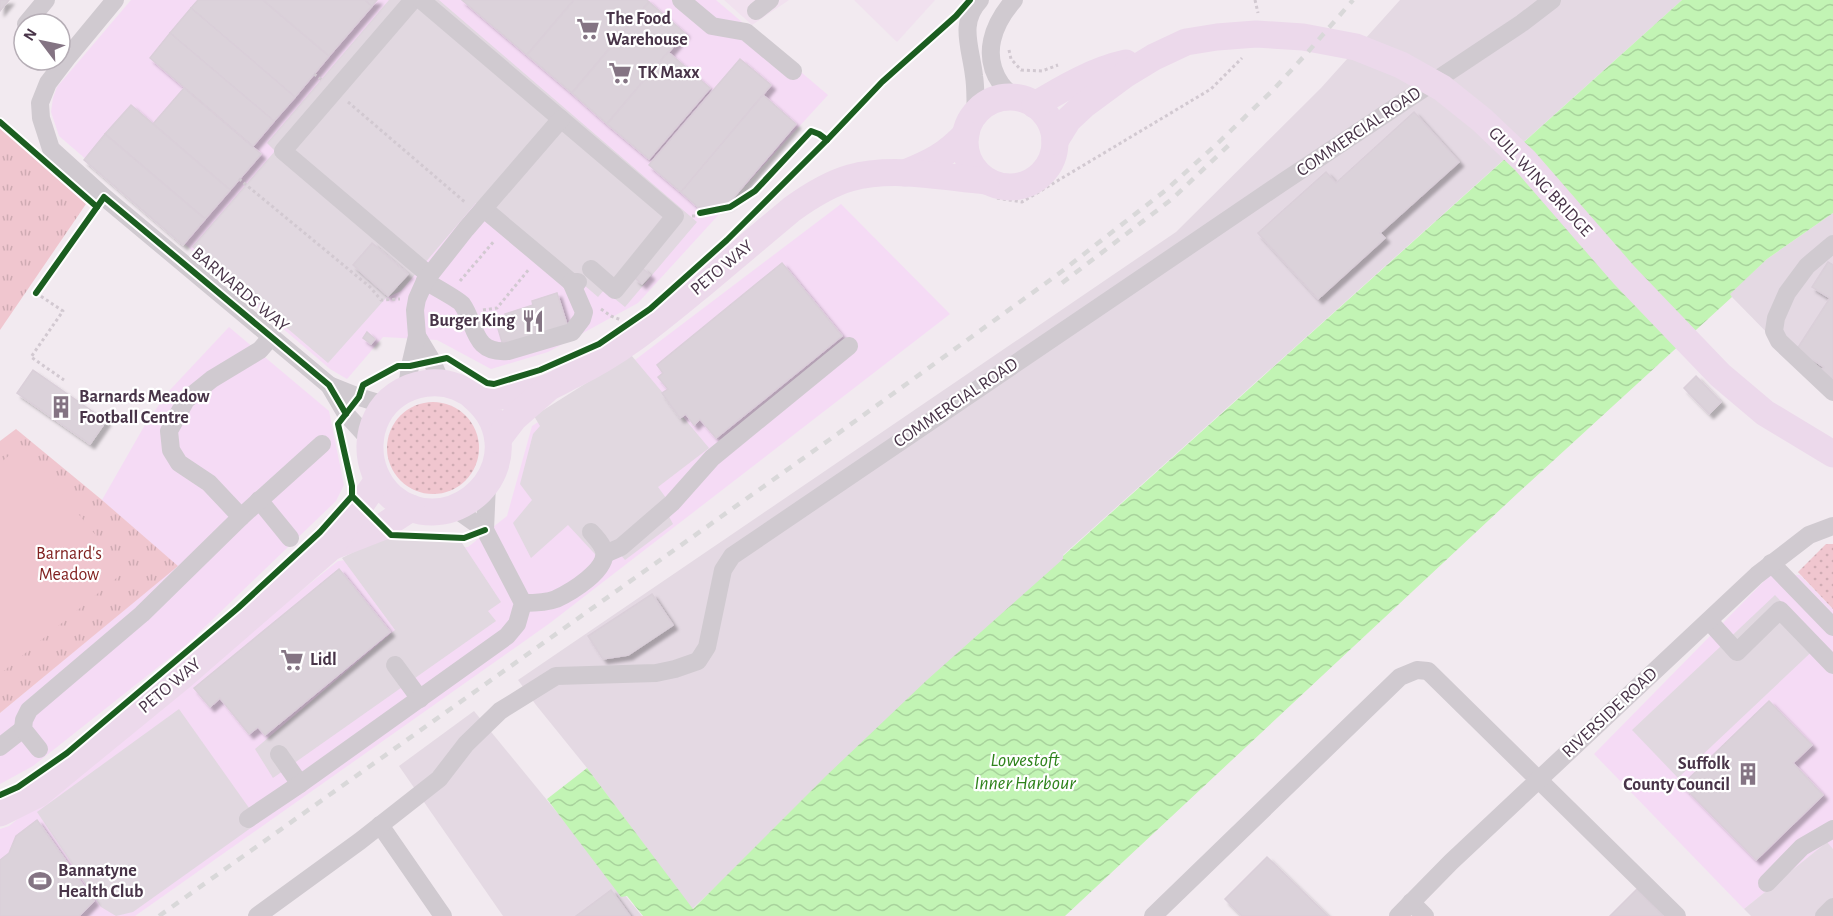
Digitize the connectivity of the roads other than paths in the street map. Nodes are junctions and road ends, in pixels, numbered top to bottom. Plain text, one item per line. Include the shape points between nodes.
1 (46, 0) edge
2 (115, 0) edge
3 (413, 0) edge
4 (421, 0) edge
5 (681, 0) edge
6 (980, 0) edge
7 (1014, 0) edge
8 (1552, 0) edge
9 (36, 12) edge
10 (72, 49) edge
11 (1154, 57) junction
12 (793, 71) dead end
13 (55, 72) edge
14 (1024, 101) junction
15 (561, 119) junction
16 (971, 124) junction
17 (1055, 141) junction
18 (904, 173) junction
19 (986, 189) junction
20 (484, 209) junction
21 (1833, 244) edge
22 (591, 269) dead end
23 (427, 278) junction
24 (272, 336) junction
25 (417, 336) junction
26 (849, 346) dead end
27 (441, 383) junction
28 (329, 385) junction
29 (407, 388) junction
30 (548, 388) junction
31 (1833, 393) edge
32 (470, 394) junction
33 (385, 405) junction
34 (369, 439) junction
35 (498, 439) junction
36 (321, 444) dead end
37 (1833, 454) edge
38 (378, 480) junction
39 (487, 484) junction
40 (258, 501) junction
41 (411, 508) junction
42 (454, 508) junction
43 (241, 517) junction
44 (1833, 526) edge
45 (485, 530) junction
46 (591, 532) dead end
47 (290, 538) dead end
48 (331, 547) junction
49 (605, 554) junction
50 (1771, 563) junction
51 (523, 603) junction
52 (1708, 621) junction
53 (1833, 627) edge
54 (395, 665) dead end
55 (1833, 665) edge
56 (420, 699) junction
57 (23, 729) junction
58 (0, 747) edge
59 (39, 749) dead end
60 (279, 754) dead end
61 (1538, 779) junction
62 (300, 784) junction
63 (0, 813) edge
64 (248, 819) dead end
65 (380, 825) junction
66 (1833, 830) edge
67 (1767, 883) dead end
68 (1411, 902) junction
69 (1833, 907) edge
70 (257, 916) edge
71 (443, 916) edge
72 (1153, 916) edge
73 (1398, 916) edge
74 (1425, 916) edge
75 (1677, 916) edge
76 (1824, 916) edge

1 - 9 street
2 - 10 street, BARNARDS WAY
3 - 23 street via 283,151
4 - 15 street
5 - 12 street via 712,26 746,32
6 - 16 street via 970,14 967,28 975,78
7 - 14 street via 995,27 992,63 1000,83
8 - 65 street, COMMERCIAL ROAD via 732,556 723,570 707,647 698,661 656,672 556,676 500,711 439,778
11 - 14 highway via 1119,64
11 - 17 highway via 1084,105 1068,120
11 - 37 highway, GULL WING BRIDGE via 1186,42 1217,37 1303,37 1356,47 1432,82 1482,120 1525,161 1624,275 1720,375 1765,413
13 - 24 street, BARNARDS WAY via 40,103 51,149
14 - 16 highway via 1000,98 987,104
14 - 17 highway via 1045,114
15 - 20 street
15 - 22 street via 675,216 615,290
16 - 18 highway, PETO WAY via 953,147 936,160
16 - 19 highway via 965,147
17 - 19 highway via 1053,155 1038,178 1012,188
18 - 19 highway, PETO WAY
18 - 30 highway, PETO WAY via 850,178 810,196 648,330 592,366
20 - 23 street
20 - 23 street via 575,286 584,312 572,332 497,352 480,342 459,305
21 - 31 street via 1807,267 1787,293 1774,332
23 - 25 street via 415,310
24 - 28 street, BARNARDS WAY
24 - 43 street via 260,350 186,400 169,431 171,450 179,463 209,483
25 - 27 street
25 - 29 street
26 - 49 street via 712,458 672,503 621,547
27 - 29 highway
27 - 32 highway
28 - 33 street, BARNARDS WAY
28 - 34 street, BARNARDS WAY via 346,414
29 - 33 highway
30 - 32 highway, PETO WAY via 502,397
30 - 35 highway, PETO WAY via 514,418
32 - 35 highway via 484,406
33 - 34 highway via 374,421
34 - 38 highway via 370,460
35 - 39 highway via 498,455
36 - 40 street
38 - 41 highway via 392,497
38 - 48 highway, PETO WAY
39 - 42 highway via 472,499
39 - 45 street
40 - 43 street
40 - 47 street
41 - 42 highway via 433,512
41 - 48 highway, PETO WAY via 382,527
42 - 45 street
43 - 57 street via 142,614 29,710
44 - 50 street, RIVERSIDE ROAD via 1809,535
45 - 51 street
46 - 49 street
48 - 63 highway, PETO WAY via 38,794
49 - 51 street via 592,576 555,600
50 - 52 street, RIVERSIDE ROAD
50 - 53 street
51 - 56 street via 517,624 507,636
52 - 55 street via 1737,652 1780,610
52 - 61 street, RIVERSIDE ROAD
54 - 56 street
56 - 62 street
57 - 58 street
57 - 59 street
60 - 62 street
61 - 68 street, RIVERSIDE ROAD
61 - 72 street via 1428,670 1417,670 1400,677
61 - 75 street
62 - 64 street
65 - 70 street
65 - 71 street
66 - 67 street via 1802,847
68 - 73 street, RIVERSIDE ROAD
68 - 74 street
69 - 76 street

